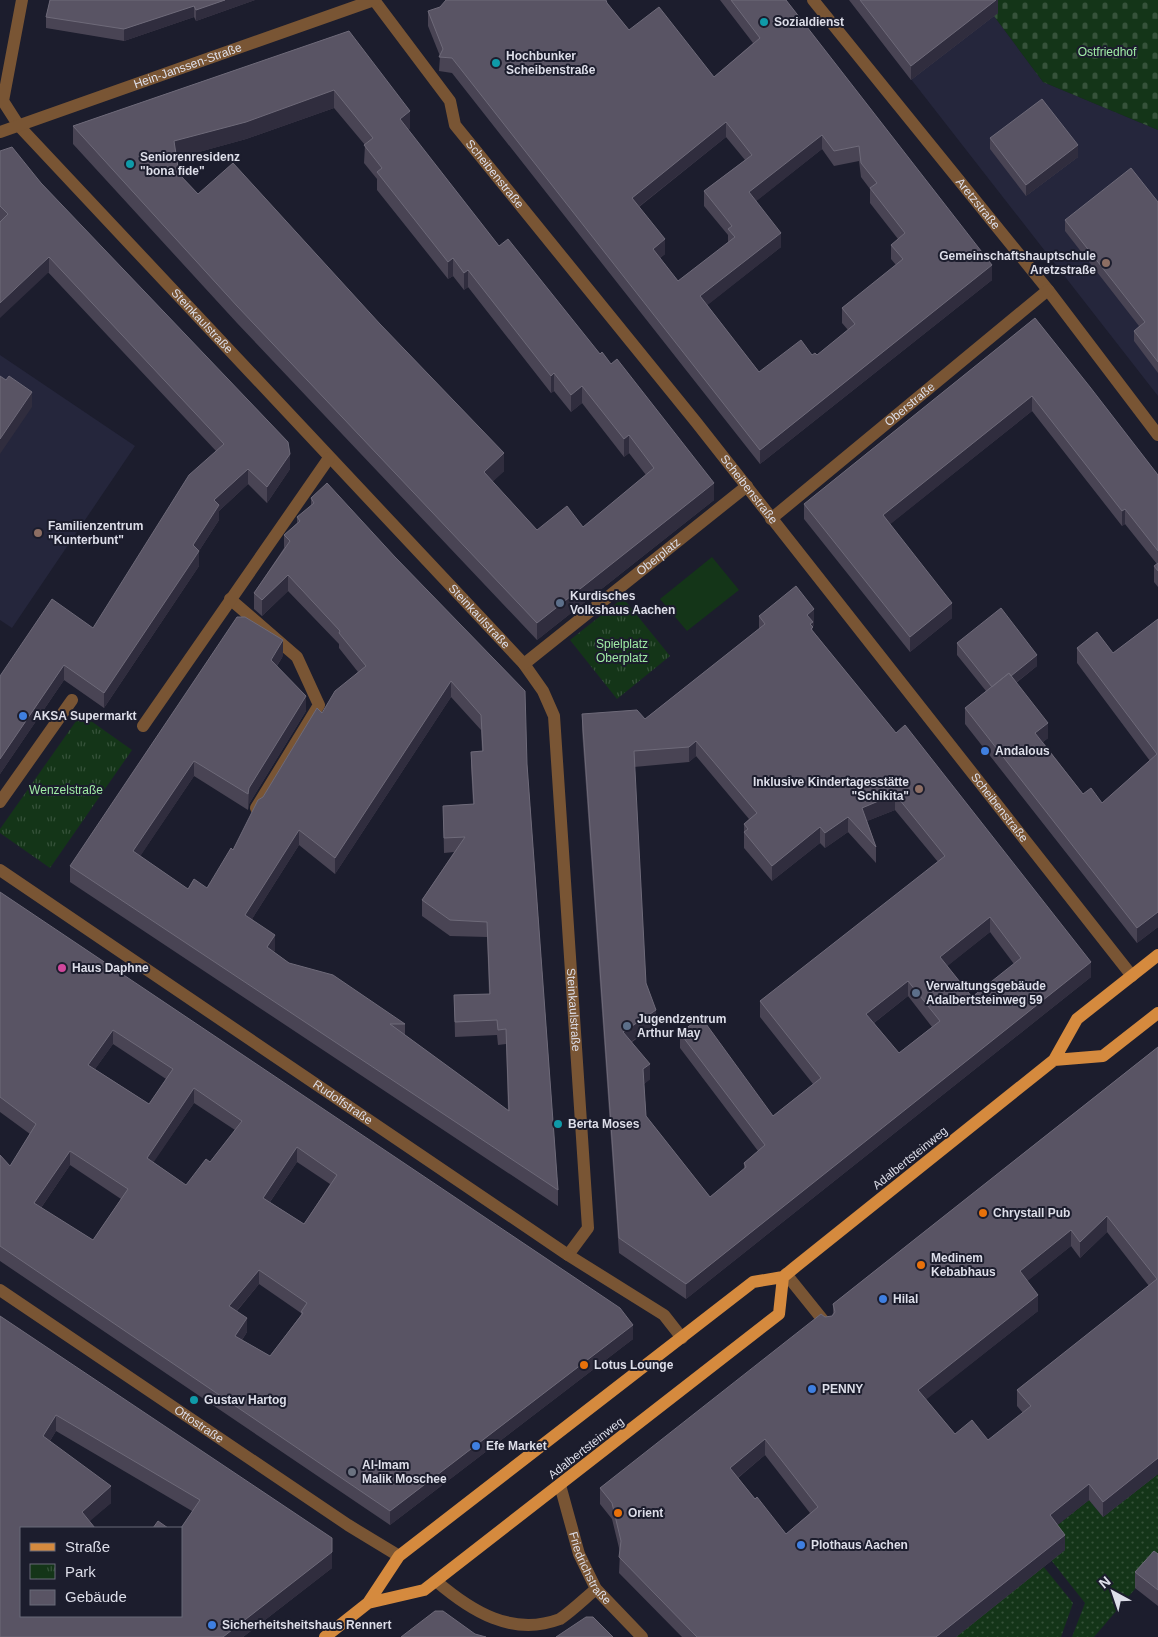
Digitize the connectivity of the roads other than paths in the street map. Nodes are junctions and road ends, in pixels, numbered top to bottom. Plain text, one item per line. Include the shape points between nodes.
1 (22, 0) edge
2 (374, 0) edge
3 (813, 0) edge
4 (19, 126) junction
5 (0, 132) edge
6 (1048, 290) junction
7 (1158, 435) edge
8 (329, 458) junction
9 (747, 486) junction
10 (772, 519) junction
11 (230, 599) junction
12 (524, 664) junction
13 (72, 700) dead end
14 (143, 726) dead end
15 (0, 802) edge
16 (256, 808) edge
17 (0, 870) edge
18 (1158, 955) edge
19 (1132, 976) junction
20 (1158, 1013) edge
21 (1054, 1060) junction
22 (568, 1255) junction
23 (784, 1275) junction
24 (0, 1290) edge
25 (827, 1325) edge
26 (682, 1338) junction
27 (560, 1485) junction
28 (399, 1556) junction
29 (436, 1581) junction
30 (596, 1589) junction
31 (368, 1603) junction
32 (325, 1637) edge
33 (642, 1637) edge

1 - 4 street, Steinkaulstraße via 3,101
2 - 4 street, Hein-Janssen-Straße
2 - 9 street, Scheibenstraße via 450,101 455,124
3 - 6 street, Aretzstraße
4 - 5 street, Hein-Janssen-Straße
4 - 8 street, Steinkaulstraße
6 - 7 street, Aretzstraße
6 - 10 street, Oberstraße
8 - 11 street
8 - 12 street, Steinkaulstraße
9 - 10 street, Scheibenstraße
9 - 12 street, Oberplatz
10 - 19 street, Scheibenstraße
11 - 14 street
11 - 16 street via 297,657 319,705
12 - 22 street, Steinkaulstraße via 543,691 554,716 588,1228
13 - 15 street
17 - 22 street, Rudolfstraße
18 - 19 main road, Adalbertsteinweg
19 - 21 main road, Adalbertsteinweg via 1077,1019
20 - 21 main road via 1103,1056
21 - 23 main road, Adalbertsteinweg
22 - 26 street, Rudolfstraße via 664,1315
23 - 25 street
23 - 26 main road, Adalbertsteinweg via 753,1282
23 - 27 main road, Adalbertsteinweg via 779,1314
24 - 28 street, Ottostraße
26 - 28 main road, Adalbertsteinweg
27 - 29 main road, Adalbertsteinweg
27 - 30 street, Friedrichstraße via 579,1554
28 - 31 main road, Adalbertsteinweg
29 - 30 street via 481,1619 499,1628 520,1632 540,1629 559,1620
29 - 31 main road, Adalbertsteinweg via 424,1590
30 - 33 street, Friedrichstraße
31 - 32 main road, Adalbertsteinweg

